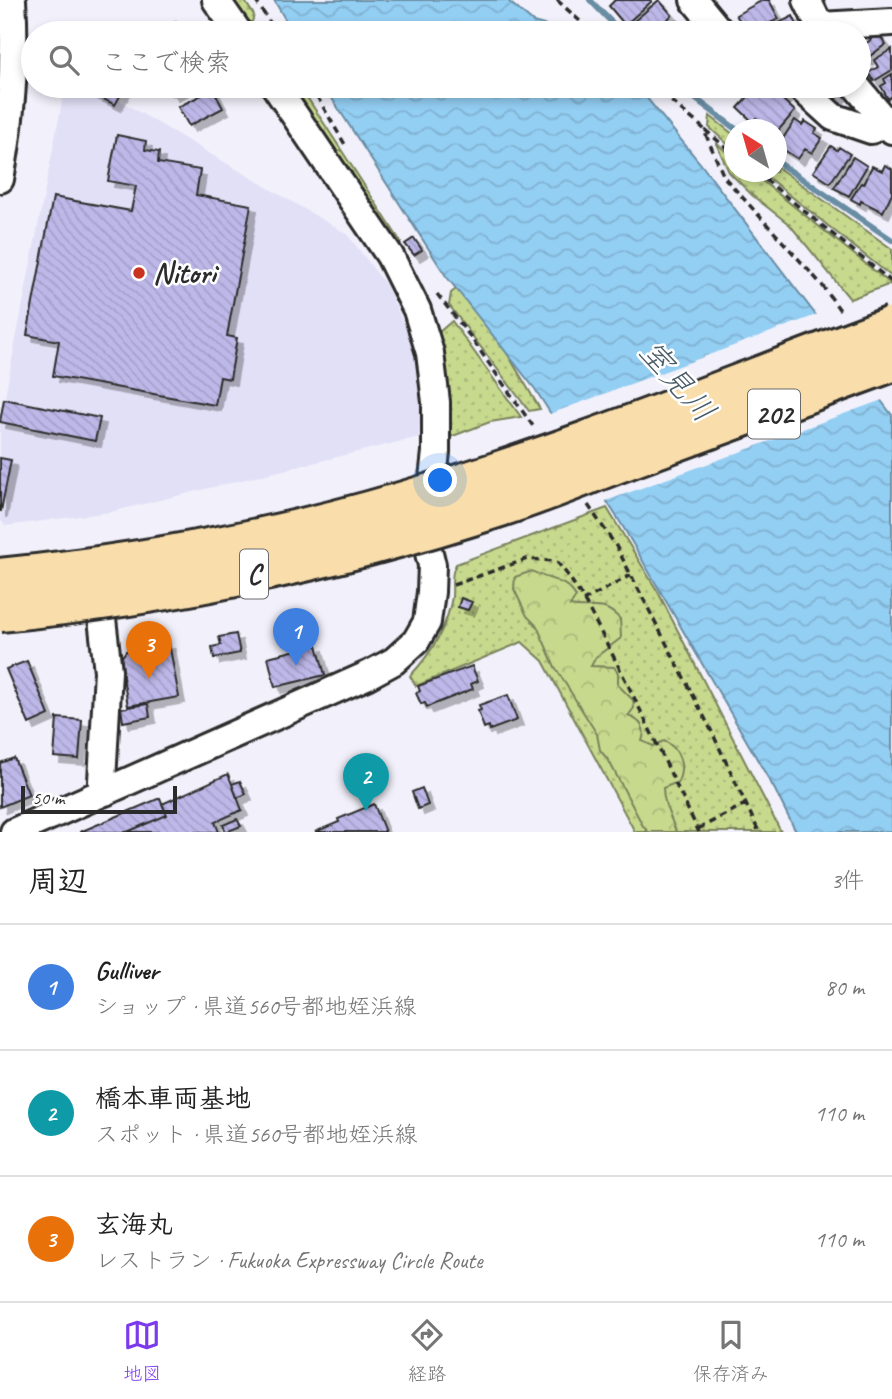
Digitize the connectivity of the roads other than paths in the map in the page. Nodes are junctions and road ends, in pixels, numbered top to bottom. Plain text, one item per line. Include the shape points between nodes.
1 (12, 0) edge
2 (216, 0) edge
3 (694, 0) edge
4 (807, 0) edge
5 (231, 21) edge
6 (711, 21) edge
7 (817, 21) edge
8 (892, 22) edge
9 (871, 24) edge
10 (5, 86) edge
11 (283, 98) edge
12 (812, 98) edge
13 (865, 98) edge
14 (888, 127) edge
15 (0, 179) edge
16 (892, 313) edge
17 (892, 326) edge
18 (892, 362) edge
19 (892, 371) edge
20 (525, 444) road end
21 (537, 493) dead end
22 (0, 578) edge
23 (101, 610) dead end
24 (0, 612) edge
25 (105, 792) junction
26 (14, 832) edge

1 - 10 street via 15,45
2 - 5 street
3 - 6 street
4 - 7 street
8 - 9 street
10 - 15 street via 7,141
11 - 25 street via 390,256 417,310 430,353 436,452 426,541 432,565 427,622 394,661 368,675
12 - 14 street via 833,117 872,130
13 - 14 street
16 - 20 highway, 202
17 - 22 highway, C, bridge via 491,474 402,502 212,548
18 - 24 highway, C, bridge via 502,506 325,558 219,582
19 - 21 highway, 202, bridge via 656,457 604,463
23 - 25 street via 108,671
25 - 26 street

